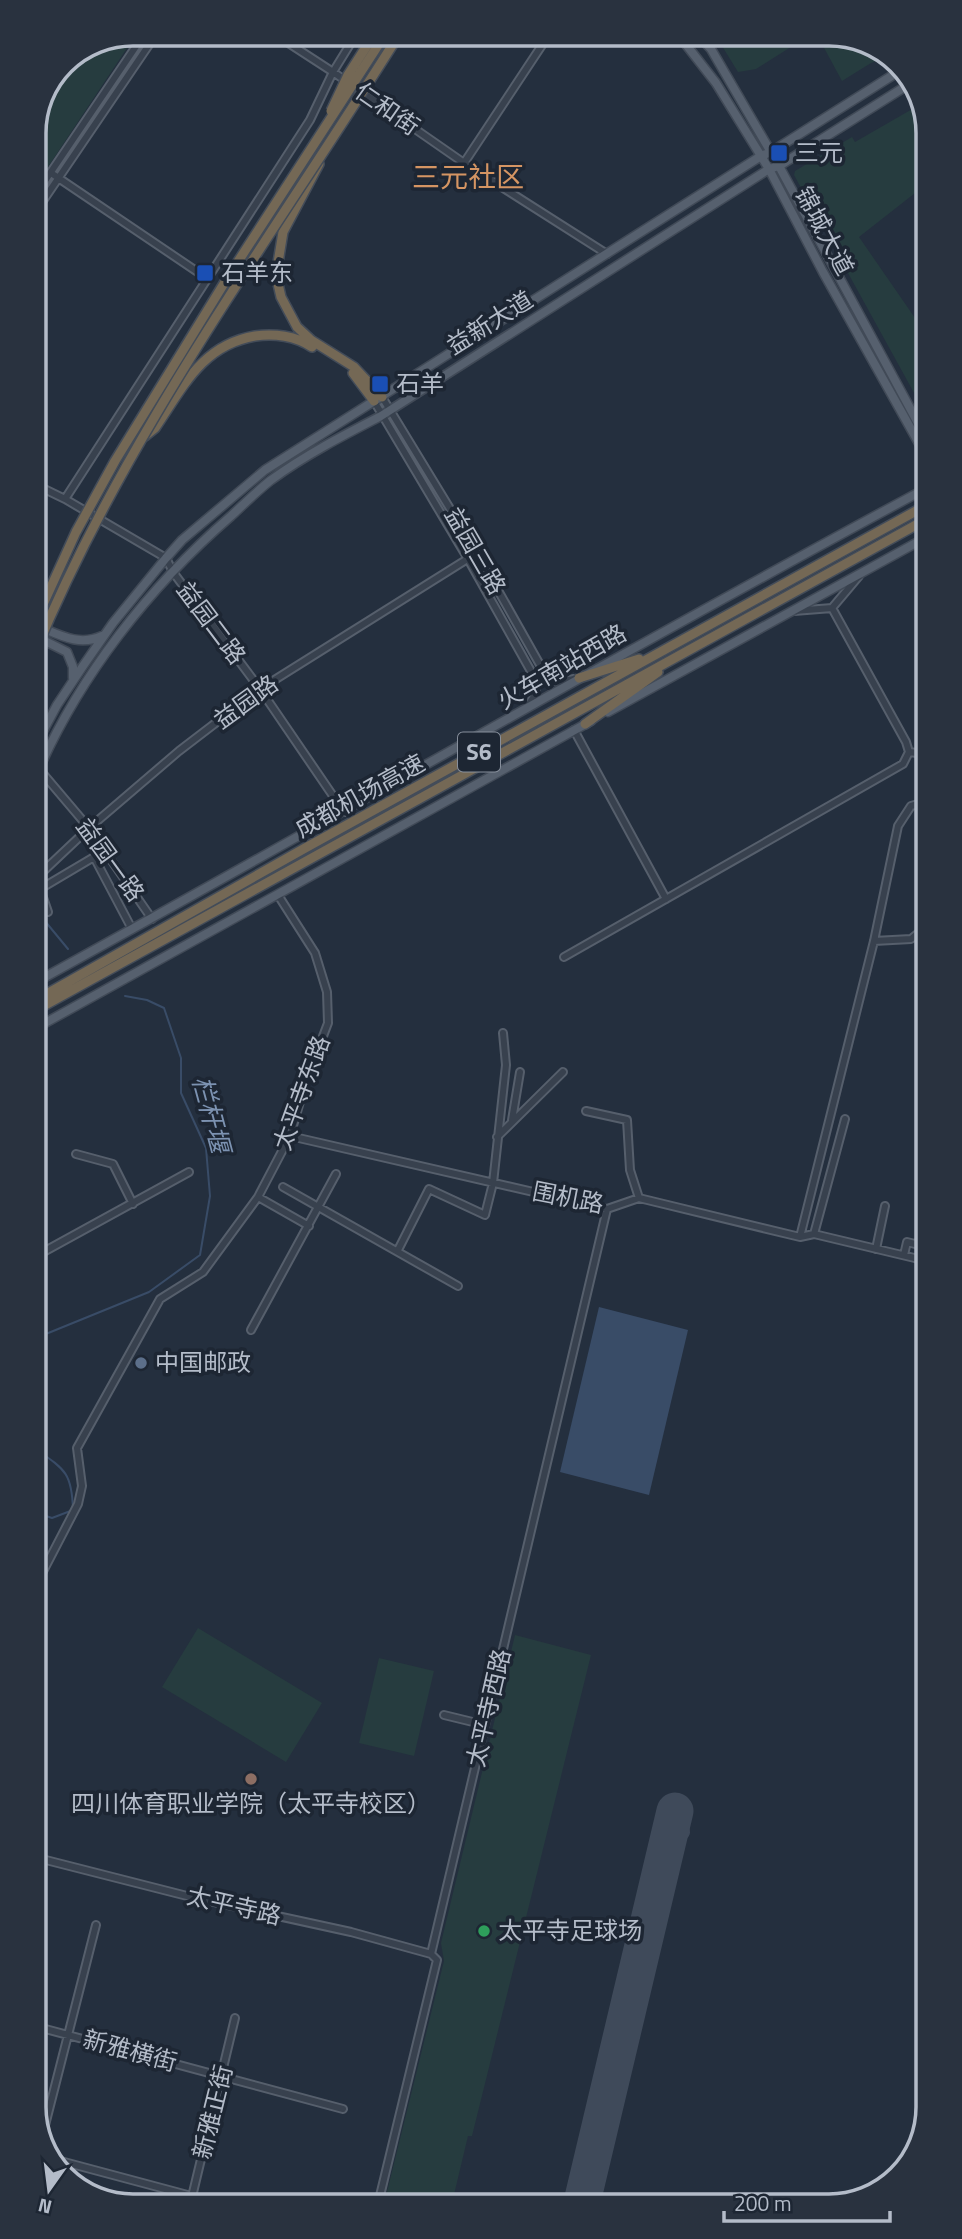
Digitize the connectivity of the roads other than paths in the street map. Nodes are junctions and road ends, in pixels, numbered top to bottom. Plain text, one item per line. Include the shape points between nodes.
1 (136, 46) edge
2 (148, 46) edge
3 (293, 46) edge
4 (349, 46) edge
5 (367, 46) edge
6 (378, 46) edge
7 (392, 46) edge
8 (541, 46) edge
9 (687, 46) edge
10 (707, 46) edge
11 (333, 72) junction
12 (894, 74) edge
13 (904, 87) edge
14 (316, 143) junction
15 (327, 150) junction
16 (771, 152) junction
17 (761, 156) junction
18 (464, 163) junction
19 (779, 166) junction
20 (769, 169) junction
21 (49, 173) junction
22 (46, 178) edge
23 (57, 178) junction
24 (46, 195) edge
25 (607, 254) junction
26 (208, 279) junction
27 (309, 342) junction
28 (378, 399) junction
29 (391, 410) junction
30 (382, 416) junction
31 (916, 417) edge
32 (916, 438) edge
33 (141, 439) junction
34 (46, 490) edge
35 (916, 494) edge
36 (65, 499) junction
37 (916, 511) edge
38 (916, 525) edge
39 (916, 543) edge
40 (477, 553) junction
41 (166, 558) junction
42 (468, 559) junction
43 (173, 572) junction
44 (860, 574) junction
45 (46, 599) edge
46 (832, 608) junction
47 (792, 611) junction
48 (46, 627) edge
49 (46, 628) edge
50 (105, 634) junction
51 (46, 642) edge
52 (694, 647) junction
53 (657, 654) junction
54 (579, 678) junction
55 (72, 681) junction
56 (260, 688) junction
57 (525, 710) junction
58 (46, 724) edge
59 (586, 724) junction
60 (575, 730) junction
61 (46, 752) edge
62 (909, 752) junction
63 (916, 753) edge
64 (46, 777) edge
65 (916, 805) edge
66 (344, 812) junction
67 (89, 828) junction
68 (106, 851) junction
69 (94, 857) junction
70 (46, 869) edge
71 (46, 885) edge
72 (278, 895) junction
73 (666, 899) junction
74 (46, 906) edge
75 (48, 912) dead end
76 (152, 919) junction
77 (132, 929) junction
78 (916, 935) edge
79 (874, 941) junction
80 (564, 957) dead end
81 (46, 976) edge
82 (46, 994) edge
83 (46, 1004) edge
84 (46, 1023) edge
85 (503, 1033) dead end
86 (520, 1072) dead end
87 (563, 1072) dead end
88 (586, 1111) dead end
89 (845, 1119) dead end
90 (512, 1122) junction
91 (290, 1136) junction
92 (497, 1137) junction
93 (76, 1154) dead end
94 (189, 1172) dead end
95 (336, 1174) dead end
96 (493, 1183) junction
97 (283, 1187) dead end
98 (258, 1197) junction
99 (639, 1198) junction
100 (134, 1205) junction
101 (885, 1206) dead end
102 (320, 1207) junction
103 (607, 1209) junction
104 (309, 1226) junction
105 (814, 1234) junction
106 (800, 1237) junction
107 (916, 1243) edge
108 (876, 1249) junction
109 (398, 1250) junction
110 (46, 1251) edge
111 (904, 1255) junction
112 (916, 1258) edge
113 (458, 1286) dead end
114 (251, 1329) dead end
115 (46, 1566) edge
116 (444, 1716) dead end
117 (485, 1725) junction
118 (46, 1860) edge
119 (96, 1926) dead end
120 (431, 1954) junction
121 (236, 2018) dead end
122 (46, 2029) edge
123 (69, 2035) junction
124 (222, 2075) junction
125 (343, 2109) dead end
126 (47, 2119) edge
127 (84, 2167) edge
128 (178, 2193) edge
129 (193, 2193) edge
130 (381, 2193) edge

1 - 21 street
2 - 23 street
3 - 11 street, 仁和街
4 - 11 street
5 - 14 highway, bridge
6 - 14 highway, bridge
7 - 15 highway, bridge
8 - 18 street
9 - 17 main road, 锦城大道
10 - 16 main road
11 - 18 street, 仁和街
11 - 26 street via 310,120
12 - 16 main road, 益新大道
13 - 19 main road, 益新大道
14 - 45 highway, bridge via 115,461
15 - 27 highway, bridge via 283,232 276,275 288,314
15 - 33 highway, bridge
16 - 17 main road, 益新大道
16 - 19 main road
17 - 20 main road, 锦城大道
17 - 25 main road, 益新大道
18 - 25 street, 仁和街
19 - 20 main road, 益新大道
19 - 31 main road
20 - 29 main road, 益新大道
20 - 32 main road, 锦城大道
21 - 22 street
21 - 23 street
23 - 24 street
23 - 26 street
25 - 28 main road, 益新大道
26 - 36 street
27 - 28 highway via 350,370
27 - 33 highway via 264,335 226,344 203,360 155,428
28 - 29 street, 益园三路
28 - 30 street, 益园三路
28 - 41 main road, 益新大道 via 265,470
29 - 30 main road, 益新大道
29 - 40 street, 益园三路
30 - 42 street, 益园三路
30 - 43 main road, 益新大道 via 271,480
33 - 48 highway, bridge via 78,555
34 - 36 street, 益园二路
35 - 54 main road, 火车南站西路 / S6
36 - 41 street, 益园二路
37 - 53 highway, 成都机场高速 / S6
38 - 52 highway, 成都机场高速 / S6
39 - 44 main road
40 - 42 street, 益园路
40 - 54 street, 益园三路 via 548,679
41 - 43 street, 益园二路
41 - 50 main road, 益新大道
42 - 56 street, 益园路
42 - 57 street, 益园三路 via 537,682
43 - 56 street, 益园二路
43 - 61 main road, 益新大道 via 94,671
44 - 46 street
44 - 47 main road
46 - 47 street
46 - 62 street
47 - 59 main road
49 - 50 main road via 81,642
50 - 55 main road, 益新大道
51 - 55 main road via 67,652
52 - 59 highway
52 - 83 highway, 成都机场高速 / S6
53 - 54 highway
53 - 82 highway, 成都机场高速 / S6
54 - 57 main road, 火车南站西路 / S6
55 - 58 main road, 益新大道
56 - 66 street, 益园二路
56 - 67 street, 益园路
57 - 66 main road, 火车南站西路 / S6
59 - 60 main road
60 - 72 main road
60 - 73 street
62 - 63 street
62 - 73 street via 903,764
64 - 67 street, 益园一路
65 - 79 street via 898,826
66 - 76 main road, 火车南站西路 / S6
67 - 68 street, 益园一路
67 - 70 street, 益园路
68 - 69 street
68 - 76 street, 益园一路
69 - 71 street
69 - 77 street
72 - 84 main road
72 - 91 street, 太平寺东路 via 315,954 327,992 328,1023
73 - 80 street
74 - 75 street
76 - 77 main road, 火车南站西路 / S6
77 - 81 main road, 火车南站西路 / S6
78 - 79 street
79 - 106 street
85 - 92 street via 506,1065
86 - 90 street
87 - 90 street
88 - 99 street via 627,1120 630,1170
89 - 105 street
90 - 92 street
91 - 96 street, 围机路
91 - 98 street, 太平寺东路
92 - 96 street
93 - 100 street via 113,1164
94 - 100 street
95 - 102 street
96 - 103 street, 围机路
96 - 109 street via 485,1215 429,1189
97 - 102 street
98 - 104 street
98 - 115 street, 太平寺东路 via 203,1272 160,1299 77,1448 82,1486 78,1504
99 - 103 street, 围机路
99 - 106 street, 围机路
100 - 110 street
101 - 108 street
102 - 104 street
102 - 109 street
103 - 117 street, 太平寺西路
104 - 114 street
105 - 106 street, 围机路
105 - 108 street, 围机路
107 - 111 street via 907,1242
108 - 111 street, 围机路
109 - 113 street
111 - 112 street, 围机路
116 - 117 street
117 - 120 street, 太平寺西路
118 - 120 street, 太平寺路
119 - 123 street
120 - 130 street, 太平寺西路 via 437,1960
121 - 124 street, 新雅正街
122 - 123 street, 新雅横街
123 - 124 street, 新雅横街
123 - 126 street
124 - 125 street, 新雅横街
124 - 129 street, 新雅正街
127 - 128 street

